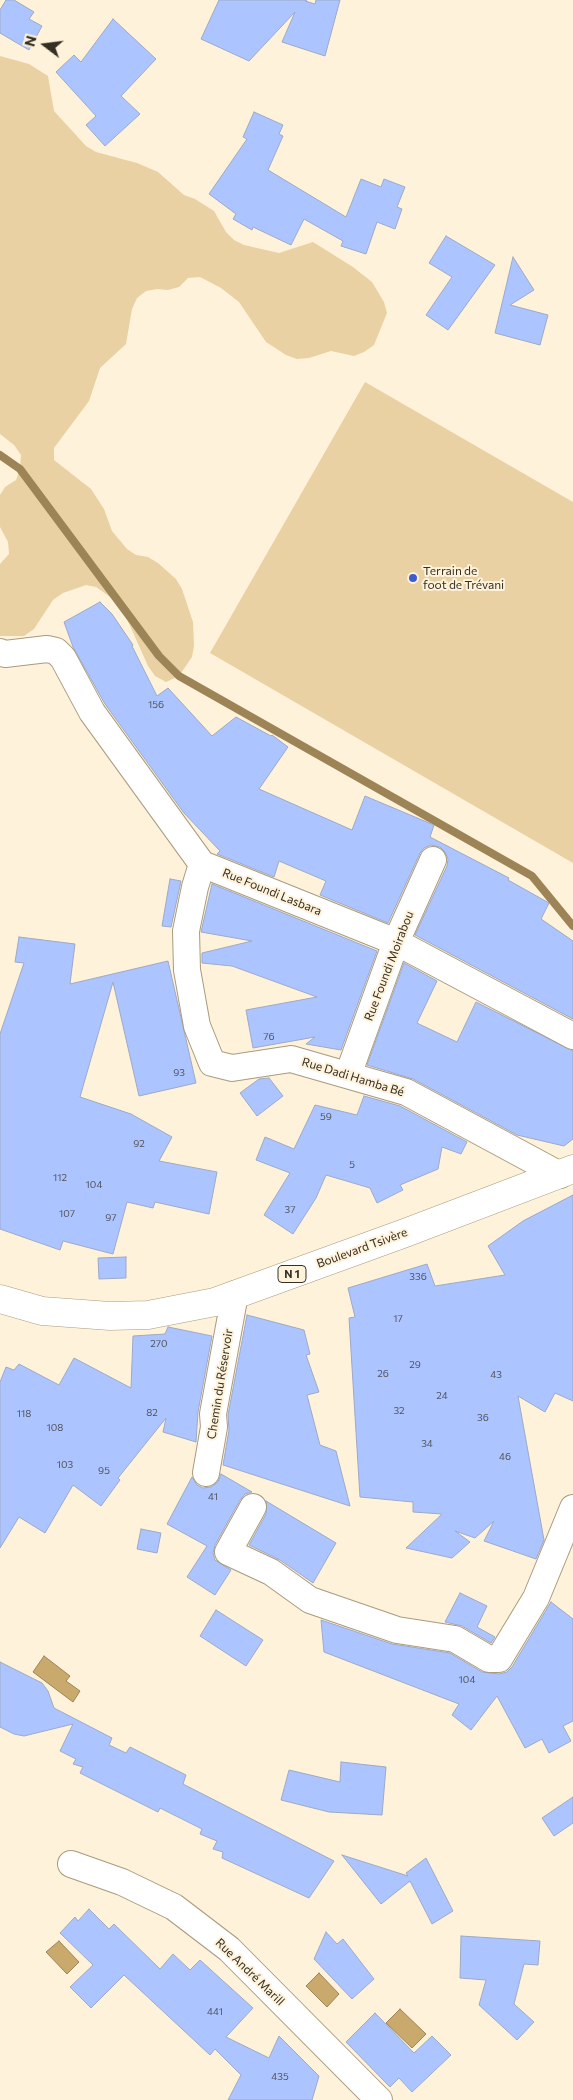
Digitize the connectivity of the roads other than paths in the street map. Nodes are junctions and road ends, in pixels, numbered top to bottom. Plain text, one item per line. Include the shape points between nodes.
1 (0, 652) edge
2 (433, 860) dead end
3 (202, 864) junction
4 (396, 942) junction
5 (573, 1036) edge
6 (348, 1074) junction
7 (566, 1172) edge
8 (235, 1294) junction
9 (0, 1299) edge
10 (206, 1473) dead end
11 (253, 1507) dead end
12 (573, 1508) edge
13 (71, 1864) dead end
14 (379, 2100) edge

1 - 3 street via 47,649 56,651 63,658 92,712
2 - 4 street, Rue Foundi Moirabou
3 - 4 street, Rue Foundi Lasbara
3 - 6 street, Rue Dadi Hamba Bé via 186,931 197,1026 212,1063 232,1068 291,1059
4 - 5 street, Rue Foundi Lasbara
4 - 6 street, Rue Foundi Moirabou
6 - 7 street, Rue Dadi Hamba Bé via 406,1092
7 - 8 main road, Boulevard Tsivère / N 1
8 - 9 main road, Boulevard Tsivère / N 1 via 215,1302 148,1314 110,1316 42,1311
8 - 10 street, Chemin du Réservoir via 213,1414 214,1427
11 - 12 street via 228,1552 271,1572 310,1600 397,1630 455,1639 489,1659 498,1659 536,1598
13 - 14 street, Rue André Marill via 122,1882 174,1907 229,1949

